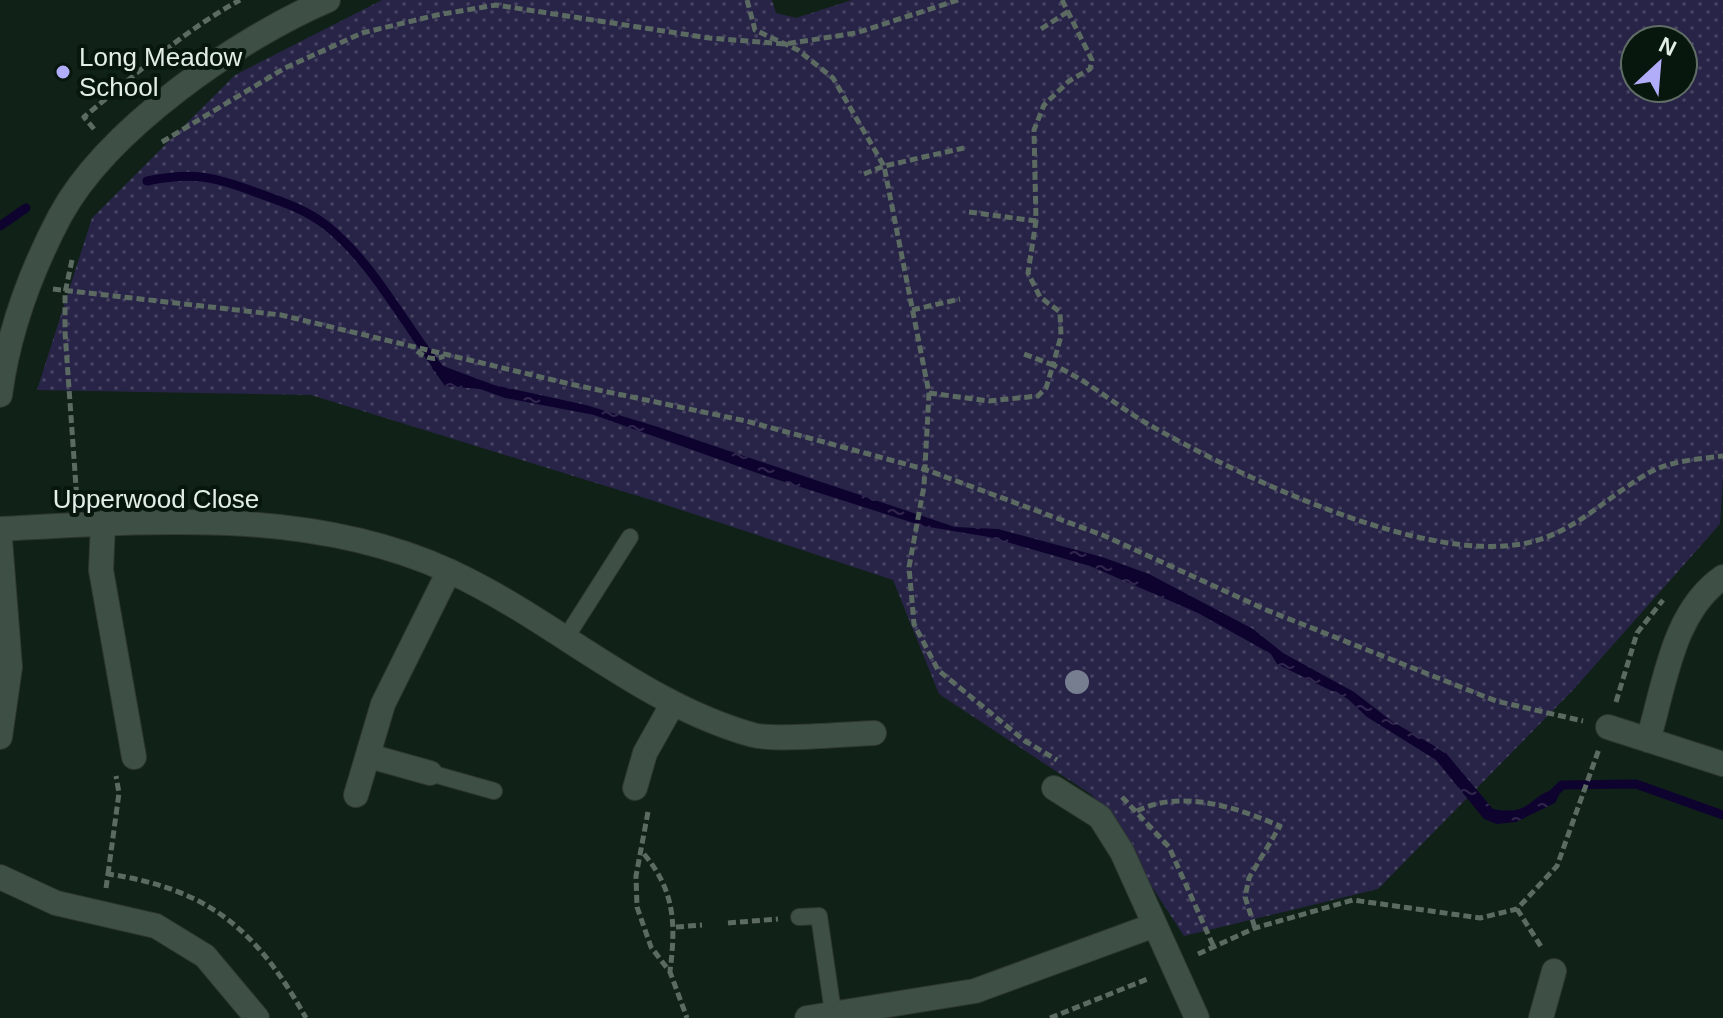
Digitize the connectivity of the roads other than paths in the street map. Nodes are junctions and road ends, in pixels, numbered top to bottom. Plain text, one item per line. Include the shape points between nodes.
1 (328, 0) edge
2 (0, 395) edge
3 (92, 524) junction
4 (0, 529) edge
5 (630, 537) dead end
6 (0, 540) edge
7 (449, 571) junction
8 (1723, 577) edge
9 (567, 636) junction
10 (672, 705) junction
11 (1608, 727) road end
12 (874, 733) dead end
13 (0, 737) edge
14 (1648, 740) junction
15 (369, 756) junction
16 (134, 757) dead end
17 (1723, 764) edge
18 (430, 773) joint
19 (635, 788) road end
20 (1054, 788) dead end
21 (494, 791) dead end
22 (356, 795) dead end
23 (0, 877) edge
24 (799, 917) road end
25 (1152, 926) junction
26 (1554, 971) road end
27 (833, 1012) junction
28 (257, 1018) edge
29 (807, 1018) edge
30 (1197, 1018) edge
31 (1541, 1018) edge

1 - 2 street via 281,20 183,87 103,159 61,215 31,283 6,349
3 - 4 street, Upperwood Close
3 - 7 street, Upperwood Close via 227,523 351,536
3 - 16 street
5 - 9 lane
6 - 13 street via 10,667
7 - 9 street, Upperwood Close
7 - 15 street via 383,704
8 - 14 street via 1684,619
9 - 10 street, Upperwood Close
10 - 12 street, Upperwood Close via 756,736
10 - 19 street via 645,753
11 - 14 street
14 - 17 street
15 - 18 street
15 - 22 street
18 - 21 lane
20 - 25 street via 1100,817 1122,852
23 - 28 street via 56,903 156,926 205,956
24 - 27 lane via 819,916
25 - 27 street via 975,991
25 - 30 street
26 - 31 street
27 - 29 street

